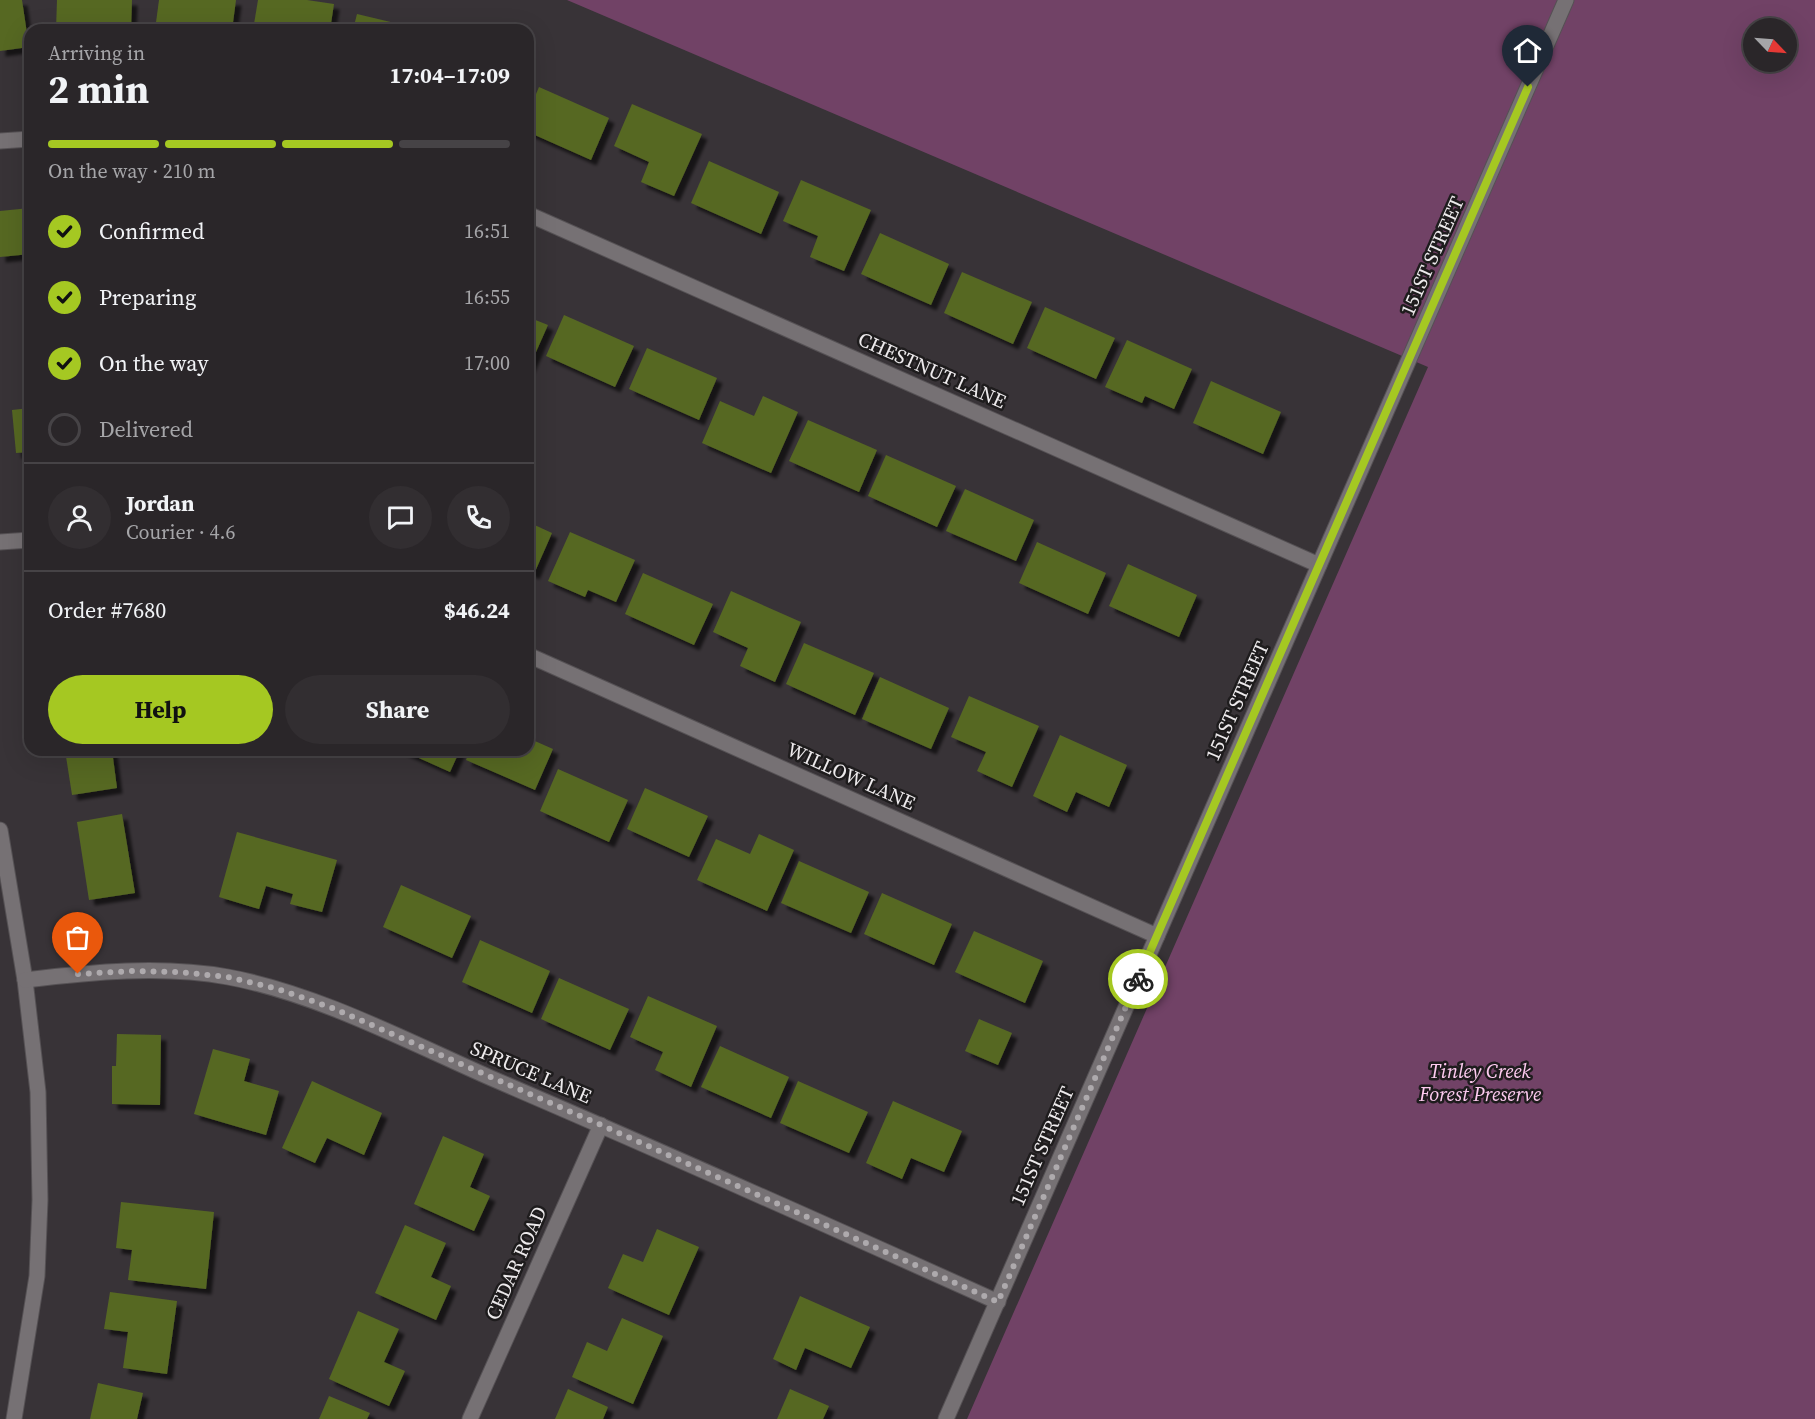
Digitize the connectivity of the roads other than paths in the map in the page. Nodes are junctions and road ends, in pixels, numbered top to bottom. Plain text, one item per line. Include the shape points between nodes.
1 (1566, 0) edge
2 (24, 139) edge
3 (0, 141) edge
4 (534, 217) edge
5 (24, 540) edge
6 (0, 542) edge
7 (1319, 565) junction
8 (534, 658) edge
9 (0, 830) edge
10 (1157, 936) junction
11 (25, 980) junction
12 (601, 1125) junction
13 (998, 1302) junction
14 (14, 1419) edge
15 (470, 1419) edge
16 (946, 1419) edge

1 - 7 street, 151ST STREET
2 - 3 street
4 - 7 street, CHESTNUT LANE
5 - 6 street
7 - 10 street, 151ST STREET
8 - 10 street, WILLOW LANE
9 - 11 street
10 - 13 street, 151ST STREET
11 - 12 street, SPRUCE LANE via 123,971 179,972 228,977 278,989 335,1009
11 - 14 street via 38,1092 40,1200 37,1276
12 - 13 street, SPRUCE LANE
12 - 15 street, CEDAR ROAD
13 - 16 street, 151ST STREET

